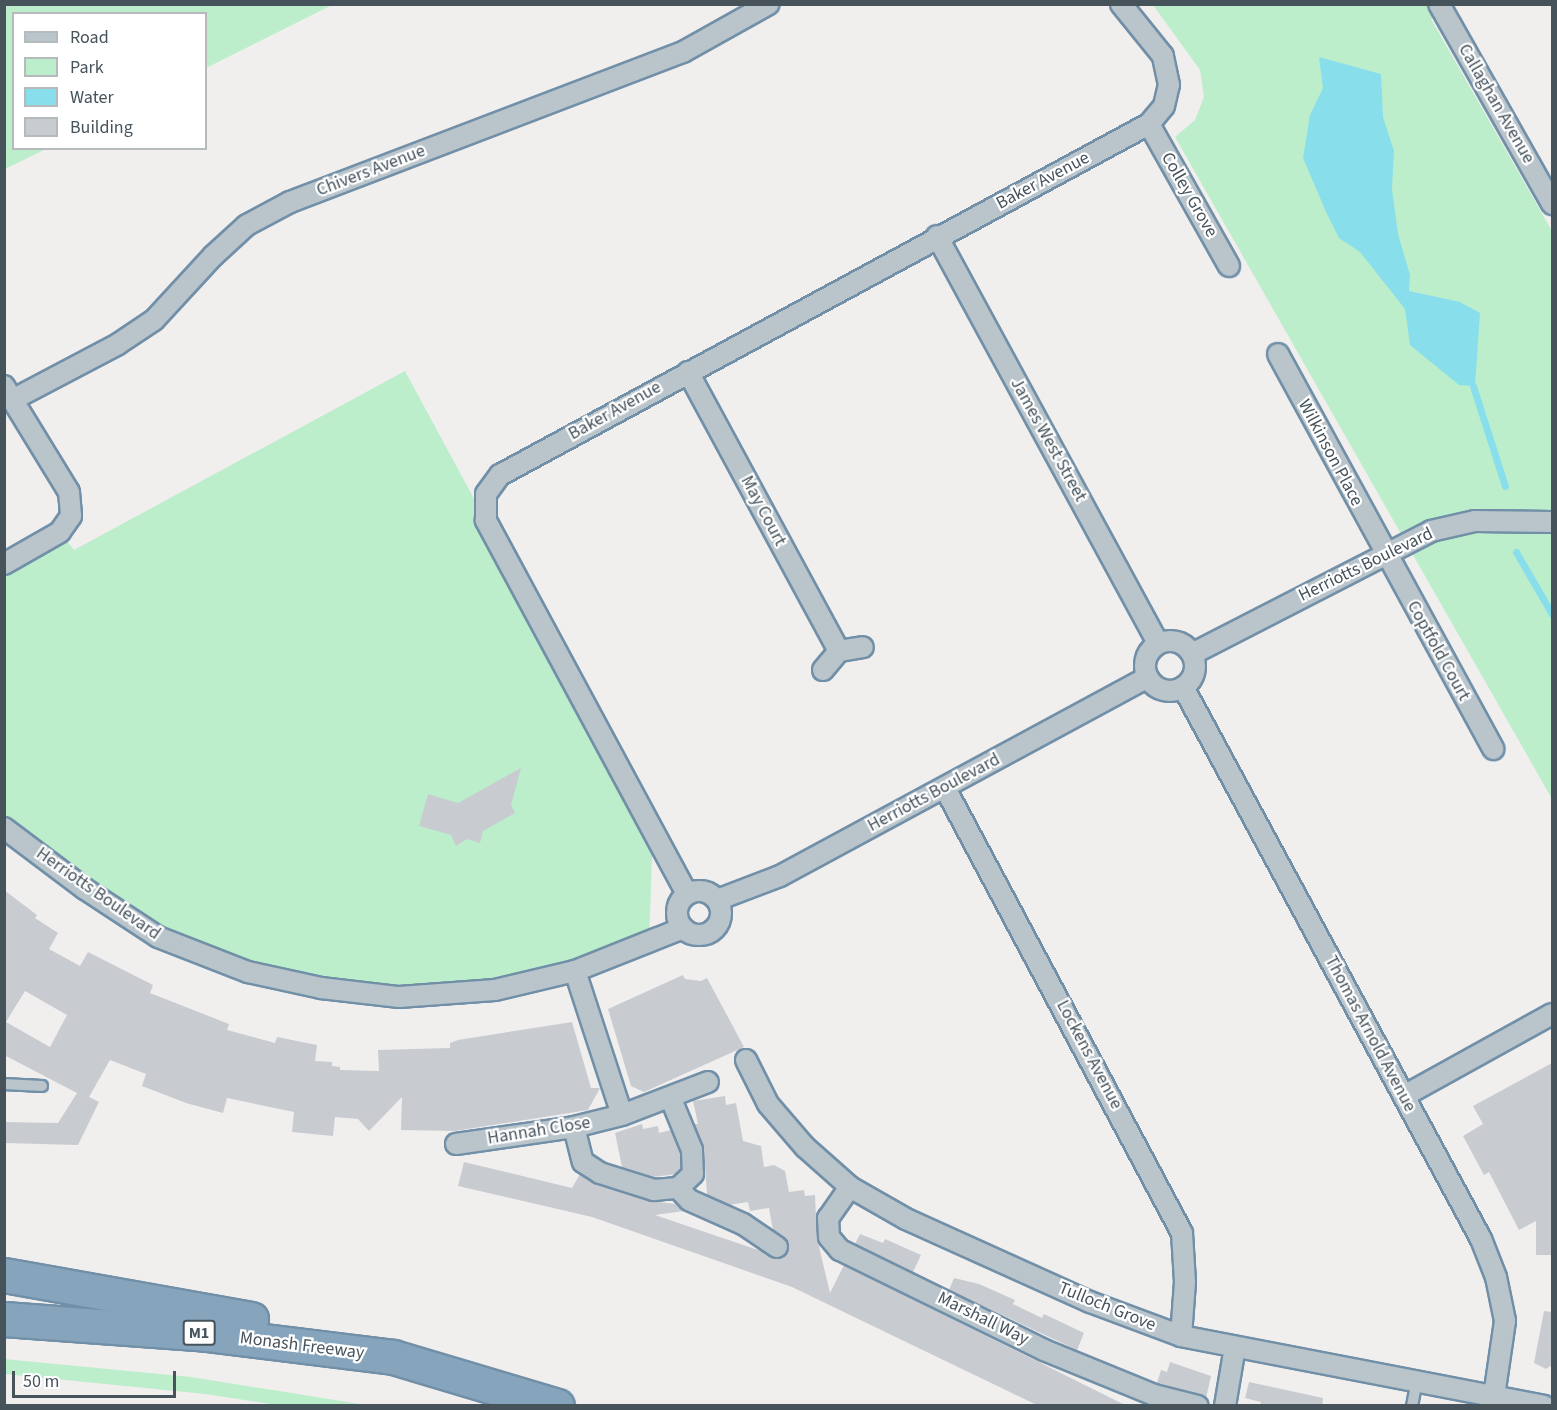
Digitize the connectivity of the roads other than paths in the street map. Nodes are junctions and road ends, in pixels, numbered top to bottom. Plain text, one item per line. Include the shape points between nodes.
1 (769, 4) edge
2 (1121, 4) edge
3 (1439, 4) edge
4 (1149, 124) junction
5 (1552, 204) edge
6 (937, 236) junction
7 (1229, 266) dead end
8 (1278, 354) dead end
9 (688, 372) junction
10 (8, 393) edge
11 (1552, 522) edge
12 (1383, 553) junction
13 (4, 564) edge
14 (1158, 644) junction
15 (863, 647) dead end
16 (839, 651) junction
17 (1192, 654) junction
18 (823, 669) dead end
19 (1148, 677) junction
20 (1183, 687) junction
21 (1493, 749) dead end
22 (945, 788) junction
23 (4, 828) edge
24 (687, 894) junction
25 (717, 900) junction
26 (683, 928) junction
27 (575, 971) junction
28 (1552, 1014) edge
29 (746, 1060) dead end
30 (708, 1082) dead end
31 (4, 1084) edge
32 (42, 1086) dead end
33 (1404, 1096) junction
34 (671, 1099) junction
35 (622, 1115) junction
36 (574, 1127) junction
37 (456, 1144) dead end
38 (850, 1186) junction
39 (678, 1188) junction
40 (777, 1247) dead end
41 (4, 1275) edge
42 (4, 1318) edge
43 (1180, 1336) junction
44 (1235, 1347) junction
45 (393, 1357) junction
46 (1417, 1381) junction
47 (1494, 1396) junction
48 (557, 1406) edge
49 (1198, 1406) edge
50 (1224, 1406) edge
51 (1412, 1406) edge
52 (1544, 1406) edge

1 - 10 street, Chivers Avenue via 683,52 290,202 248,225 213,256 154,320 118,344
2 - 4 street via 1162,57 1169,85 1164,106
3 - 5 street, Callaghan Avenue
4 - 6 street, Baker Avenue
4 - 7 street, Colley Grove
6 - 9 street, Baker Avenue
6 - 14 street, James West Street
8 - 12 street, Wilkinson Place
9 - 16 street, May Court
9 - 24 street, Baker Avenue via 500,475 484,503 486,520
10 - 13 street via 69,492 71,516 60,532
11 - 12 street, Herriotts Boulevard via 1475,521 1431,531
12 - 17 street, Herriotts Boulevard
12 - 21 street, Coptfold Court
14 - 17 street via 1178,642
14 - 19 street via 1146,658
15 - 16 street
16 - 18 street
17 - 20 street via 1194,672
19 - 20 street via 1159,689
19 - 22 street, Herriotts Boulevard
20 - 33 street, Thomas Arnold Avenue
22 - 25 street, Herriotts Boulevard via 780,876
22 - 43 street, Lockens Avenue via 1182,1233 1185,1282
23 - 27 street, Herriotts Boulevard via 158,937 248,972 321,988 399,997 495,990
24 - 25 street via 700,891
24 - 26 street via 677,910
25 - 26 street via 721,914 715,928 696,935
26 - 27 street, Herriotts Boulevard
27 - 35 street
28 - 33 street
29 - 38 street, Tulloch Grove via 768,1104 805,1147
30 - 34 street, Hannah Close
31 - 32 lane
33 - 47 street, Thomas Arnold Avenue via 1481,1239 1496,1277 1505,1321
34 - 35 street, Hannah Close
34 - 39 street via 692,1150 693,1174
35 - 36 street, Hannah Close
36 - 37 street, Hannah Close
36 - 39 street via 583,1162 600,1173 654,1190
38 - 43 street, Tulloch Grove via 917,1224 1090,1302
38 - 49 street, Marshall Way via 828,1218 829,1237 840,1250 1044,1350 1154,1395
39 - 40 street via 689,1200 743,1224
41 - 45 highway via 305,1328
42 - 45 highway, Monash Freeway / M1 via 206,1334
43 - 44 street, Tulloch Grove
44 - 46 street, Tulloch Grove
44 - 50 street
45 - 48 highway, Monash Freeway / M1
46 - 47 street, Tulloch Grove
46 - 51 lane
47 - 52 street, Tulloch Grove

